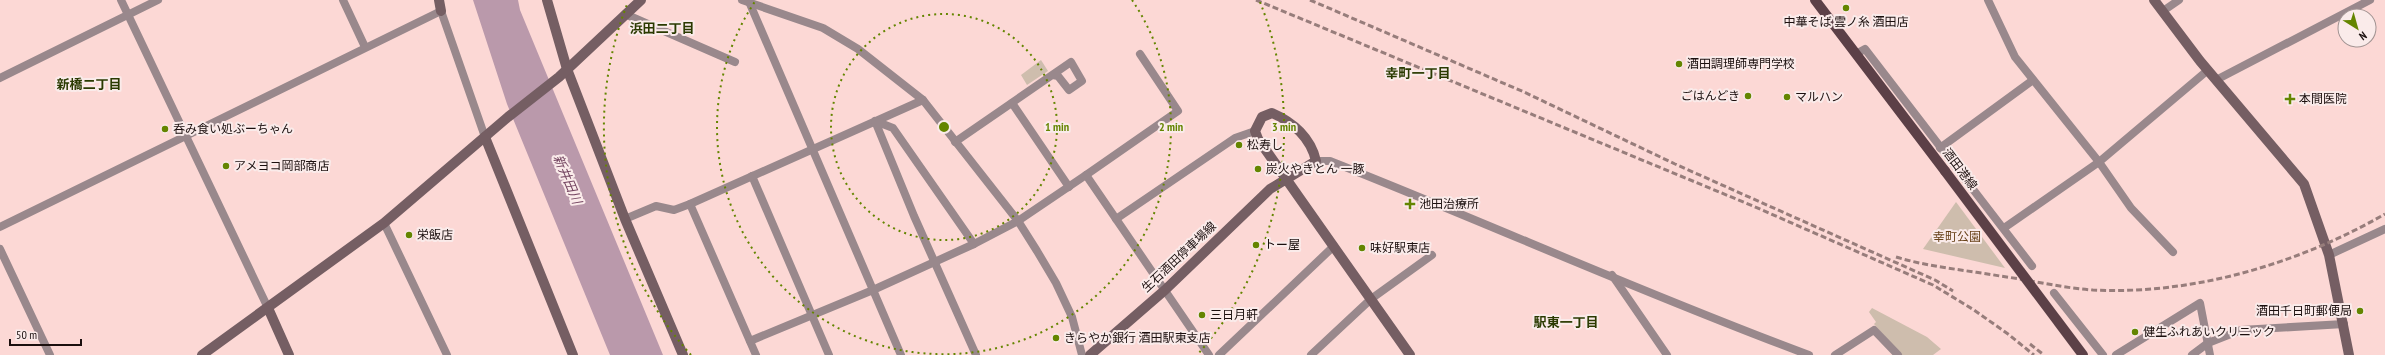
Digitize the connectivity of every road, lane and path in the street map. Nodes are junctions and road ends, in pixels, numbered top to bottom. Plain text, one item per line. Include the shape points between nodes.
1 (121, 0) edge
2 (158, 0) edge
3 (343, 0) edge
4 (439, 0) edge
5 (546, 0) edge
6 (641, 0) edge
7 (1815, 0) edge
8 (1988, 0) edge
9 (2154, 0) edge
10 (2179, 0) edge
11 (2370, 0) edge
12 (746, 2) edge
13 (441, 11) junction
14 (2162, 11) junction
15 (127, 14) junction
16 (626, 14) junction
17 (365, 48) junction
18 (1140, 54) dead end
19 (1856, 54) junction
20 (735, 62) dead end
21 (567, 69) junction
22 (2208, 70) junction
23 (1053, 75) dead end
24 (0, 78) edge
25 (2033, 80) junction
26 (2216, 80) junction
27 (923, 100) junction
28 (1012, 104) junction
29 (875, 121) junction
30 (1255, 131) junction
31 (187, 137) junction
32 (485, 137) junction
33 (955, 142) junction
34 (1940, 148) junction
35 (812, 149) junction
36 (1316, 161) junction
37 (2099, 162) junction
38 (1086, 175) junction
39 (752, 176) junction
40 (1287, 179) junction
41 (1069, 186) junction
42 (690, 204) junction
43 (625, 219) junction
44 (1116, 219) junction
45 (1018, 220) junction
46 (384, 222) junction
47 (0, 227) edge
48 (2004, 228) junction
49 (2385, 229) edge
50 (974, 244) junction
51 (1334, 246) junction
52 (0, 249) edge
53 (2173, 252) dead end
54 (1432, 255) dead end
55 (2329, 255) junction
56 (935, 261) junction
57 (2032, 266) dead end
58 (1612, 275) junction
59 (873, 290) junction
60 (1165, 290) junction
61 (2054, 293) dead end
62 (1371, 299) junction
63 (268, 308) junction
64 (812, 316) junction
65 (2344, 324) junction
66 (750, 341) junction
67 (2208, 343) junction
68 (50, 355) edge
69 (202, 355) edge
70 (289, 355) edge
71 (447, 355) edge
72 (573, 355) edge
73 (683, 355) edge
74 (756, 355) edge
75 (829, 355) edge
76 (901, 355) edge
77 (976, 355) edge
78 (1082, 355) edge
79 (1090, 355) edge
80 (1209, 355) edge
81 (1219, 355) edge
82 (1311, 355) edge
83 (1410, 355) edge
84 (1666, 355) edge
85 (1809, 355) edge
86 (1835, 355) edge
87 (1898, 355) edge
88 (2083, 355) edge
89 (2103, 355) edge
90 (2116, 355) edge
91 (2192, 355) edge
92 (2210, 355) edge
93 (2349, 355) edge

1 - 15 street
2 - 15 street
3 - 17 street
4 - 13 street
5 - 21 street
6 - 16 street
7 - 19 main road, 酒田港線
8 - 25 street via 2015,58
9 - 14 street
10 - 14 street
11 - 26 street
12 - 27 street via 823,28 858,49
12 - 35 street
13 - 17 street
13 - 32 street
14 - 22 street
15 - 24 street
15 - 31 street
16 - 20 street
16 - 21 street
17 - 31 street
18 - 38 street via 1178,111
19 - 34 street via 1865,49
19 - 88 main road, 酒田港線, bridge
21 - 32 street
21 - 43 street
22 - 26 street
22 - 37 street
23 - 28 street
25 - 34 street
25 - 37 street
26 - 55 street via 2304,184
27 - 29 street
27 - 33 street
28 - 33 street
28 - 41 street
29 - 35 street
29 - 50 street via 893,128
29 - 56 street
30 - 36 street via 1262,117 1272,113 1287,120 1299,130 1314,152
30 - 40 street
30 - 44 street via 1235,138
31 - 47 street
31 - 63 street
32 - 46 street
32 - 72 street
33 - 45 street
34 - 48 street
35 - 39 street
35 - 59 street
36 - 40 street, 生石酒田停車場線
36 - 58 street via 1330,161
37 - 48 street
37 - 53 street via 2131,208
38 - 41 street
38 - 44 street
39 - 42 street
39 - 64 street
40 - 51 street
40 - 60 street, 生石酒田停車場線 via 1270,189
41 - 45 street
42 - 43 street via 674,210 656,206
42 - 66 street
43 - 73 street
44 - 60 street
45 - 50 street
45 - 78 street via 1056,283 1072,317
46 - 63 street
46 - 71 street
48 - 57 street
49 - 55 street
50 - 56 street
51 - 62 street
51 - 81 street
52 - 68 street
54 - 62 street
55 - 65 street
56 - 59 street
56 - 77 street
58 - 84 street
58 - 85 street via 1723,324
59 - 64 street
59 - 76 street
60 - 79 street, 生石酒田停車場線
60 - 80 street
61 - 89 street
62 - 82 street
62 - 83 street
63 - 69 street
63 - 70 street
64 - 66 street
64 - 75 street
65 - 67 street via 2241,330
65 - 93 street
66 - 74 street
67 - 90 street via 2200,303
67 - 91 street
67 - 92 street
86 - 87 street via 1874,330

